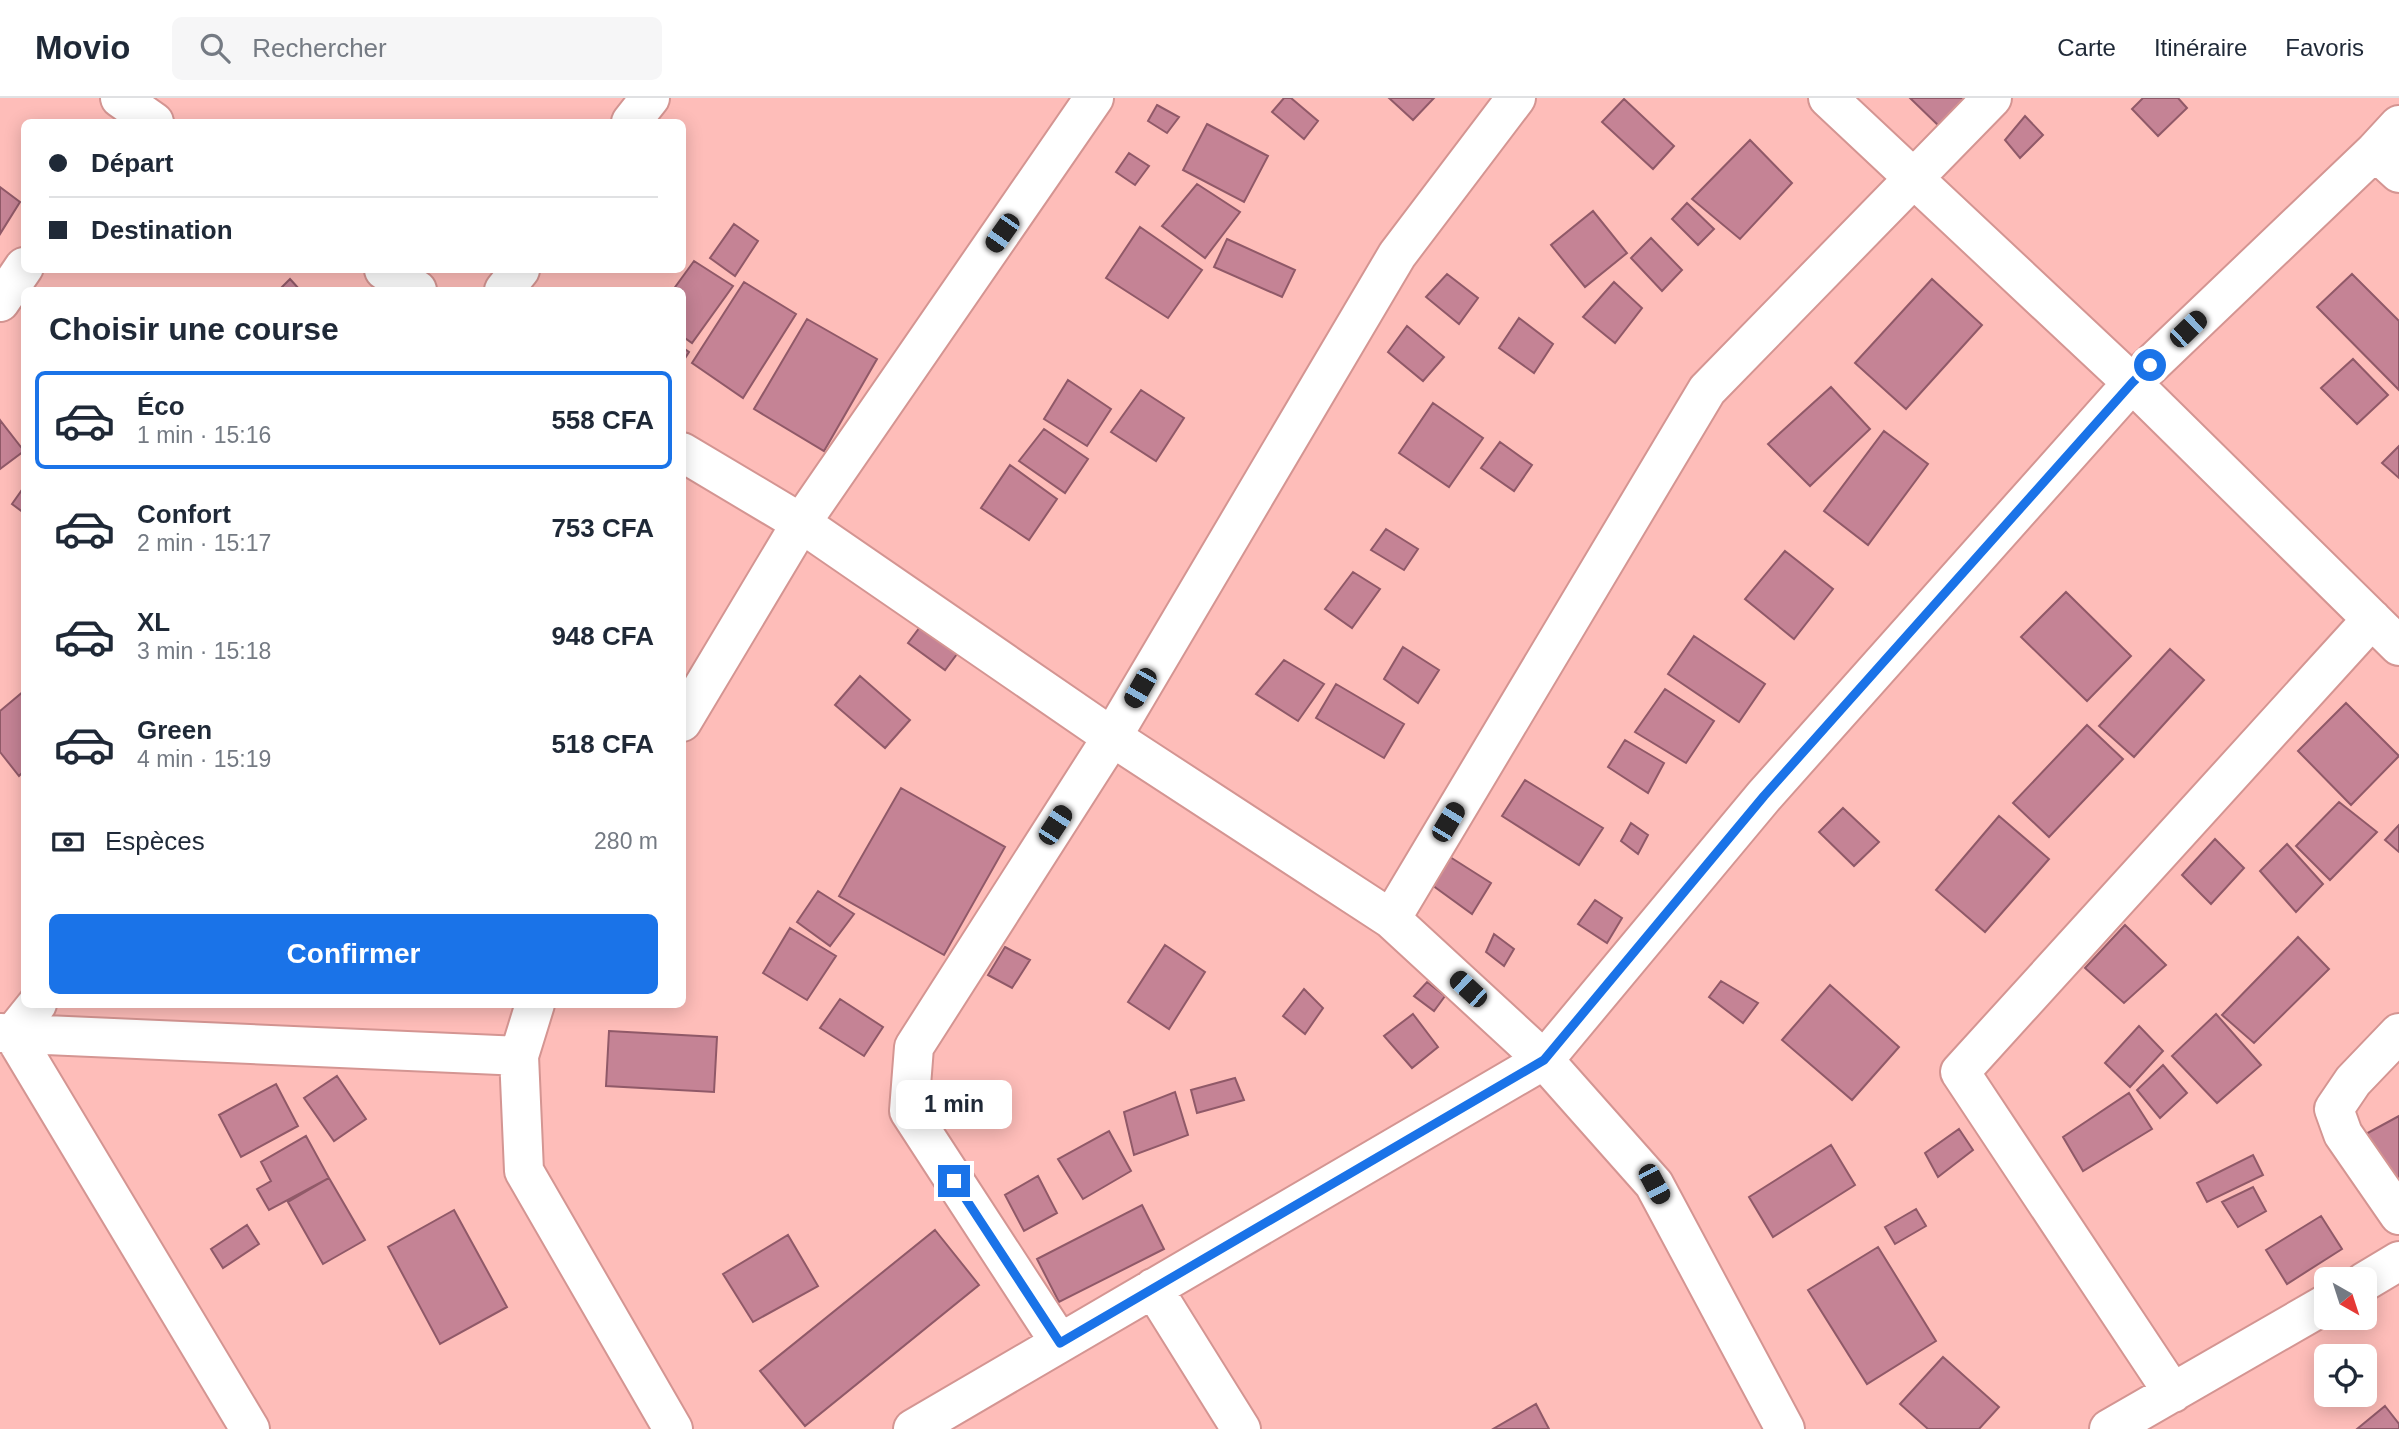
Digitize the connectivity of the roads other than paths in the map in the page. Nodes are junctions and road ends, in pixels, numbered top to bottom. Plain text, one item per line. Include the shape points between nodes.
1 (650, 98) edge
2 (1094, 98) edge
3 (1516, 98) edge
4 (1828, 98) edge
5 (1992, 98) edge
6 (633, 119) edge
7 (2391, 149) edge
8 (1913, 177) junction
9 (21, 271) edge
10 (389, 273) edge
11 (518, 273) edge
12 (412, 287) edge
13 (506, 287) edge
14 (0, 302) edge
15 (2132, 383) junction
16 (686, 454) edge
17 (801, 523) junction
18 (2372, 619) junction
19 (2399, 646) edge
20 (686, 715) edge
21 (1112, 737) junction
22 (1391, 919) junction
23 (33, 1008) edge
24 (534, 1008) edge
25 (7, 1033) edge
26 (2399, 1033) edge
27 (519, 1056) junction
28 (1544, 1060) junction
29 (2399, 1214) edge
30 (2399, 1261) edge
31 (2377, 1274) edge
32 (1153, 1288) junction
33 (2314, 1311) edge
34 (1060, 1343) junction
35 (2173, 1393) junction
36 (250, 1429) edge
37 (673, 1429) edge
38 (913, 1429) edge
39 (1241, 1429) edge
40 (1785, 1429) edge
41 (2109, 1429) edge

1 - 6 street
2 - 17 street
3 - 21 street via 1397,255
4 - 8 street
5 - 8 street
7 - 15 street
8 - 15 street
8 - 22 street via 1707,390
9 - 14 street
10 - 12 street
11 - 13 street
15 - 18 street
15 - 28 street via 1764,796
16 - 17 street
17 - 20 street
17 - 21 street
18 - 19 street
18 - 35 street via 1960,1072
21 - 22 street
21 - 34 street via 914,1047 909,1111
22 - 28 street
23 - 25 street
24 - 27 street
25 - 27 street
25 - 36 street
26 - 29 street via 2353,1081 2334,1109 2343,1134
27 - 37 street via 524,1171
28 - 32 street
28 - 40 street via 1654,1184
30 - 31 street
32 - 34 street
32 - 39 street
33 - 35 street
34 - 38 street
35 - 41 street

